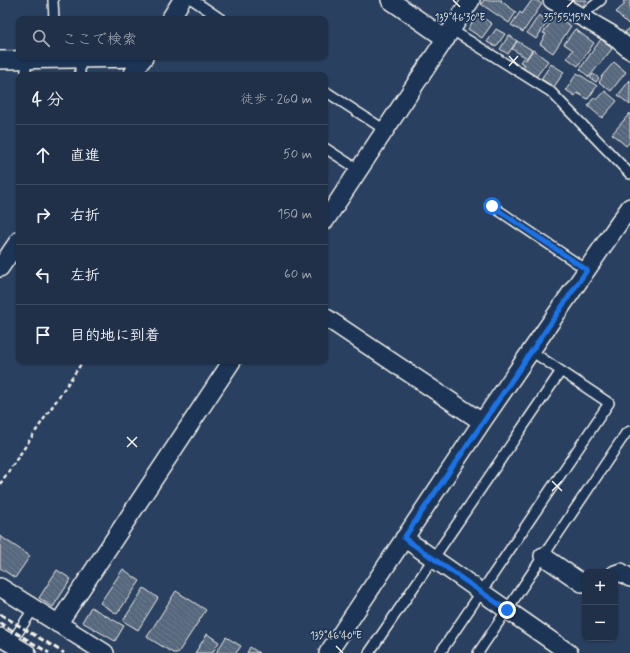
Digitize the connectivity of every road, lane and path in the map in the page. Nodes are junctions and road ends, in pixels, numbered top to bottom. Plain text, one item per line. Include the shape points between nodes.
1 (54, 0) edge
2 (182, 0) edge
3 (193, 0) edge
4 (390, 0) edge
5 (472, 0) edge
6 (552, 0) edge
7 (601, 0) edge
8 (54, 16) edge
9 (172, 16) edge
10 (217, 16) edge
11 (579, 17) junction
12 (449, 34) junction
13 (630, 50) edge
14 (0, 60) edge
15 (49, 60) edge
16 (61, 60) edge
17 (130, 60) edge
18 (143, 60) edge
19 (26, 67) edge
20 (80, 67) edge
21 (134, 72) edge
22 (328, 93) edge
23 (385, 130) junction
24 (328, 150) edge
25 (359, 170) junction
26 (630, 174) edge
27 (492, 206) dead end
28 (630, 207) edge
29 (328, 216) edge
30 (16, 244) edge
31 (0, 268) edge
32 (587, 270) junction
33 (328, 319) edge
34 (531, 351) junction
35 (81, 364) edge
36 (230, 364) edge
37 (561, 371) junction
38 (482, 422) junction
39 (630, 430) edge
40 (0, 484) edge
41 (404, 538) junction
42 (543, 556) junction
43 (434, 559) junction
44 (618, 573) edge
45 (630, 578) edge
46 (582, 583) edge
47 (0, 587) edge
48 (482, 592) junction
49 (34, 608) junction
50 (507, 610) junction
51 (58, 624) junction
52 (6, 640) edge
53 (27, 653) edge
54 (105, 653) edge
55 (328, 653) edge
56 (369, 653) edge
57 (440, 653) edge
58 (478, 653) edge
59 (569, 653) edge

1 - 8 lane
2 - 9 street
3 - 10 lane
4 - 12 street
5 - 12 street
6 - 11 street
7 - 11 lane
11 - 13 street via 610,34
12 - 23 street
12 - 26 lane via 551,92
14 - 19 street
15 - 19 street
16 - 20 street
17 - 20 street
18 - 21 street
22 - 23 lane
23 - 25 street
24 - 25 lane
25 - 29 street
27 - 32 lane
28 - 32 street
30 - 31 street
32 - 34 street
33 - 38 street
34 - 37 lane
34 - 38 street
35 - 40 path
36 - 51 street
37 - 43 lane
37 - 48 lane via 609,403
38 - 41 street
39 - 42 lane
41 - 43 street
41 - 55 street
42 - 46 street
42 - 50 lane
43 - 48 street
43 - 56 lane
44 - 45 street via 621,572
47 - 49 street
48 - 50 street
48 - 57 lane
49 - 51 street
49 - 52 lane
50 - 58 lane
50 - 59 street
51 - 54 street
52 - 53 street

